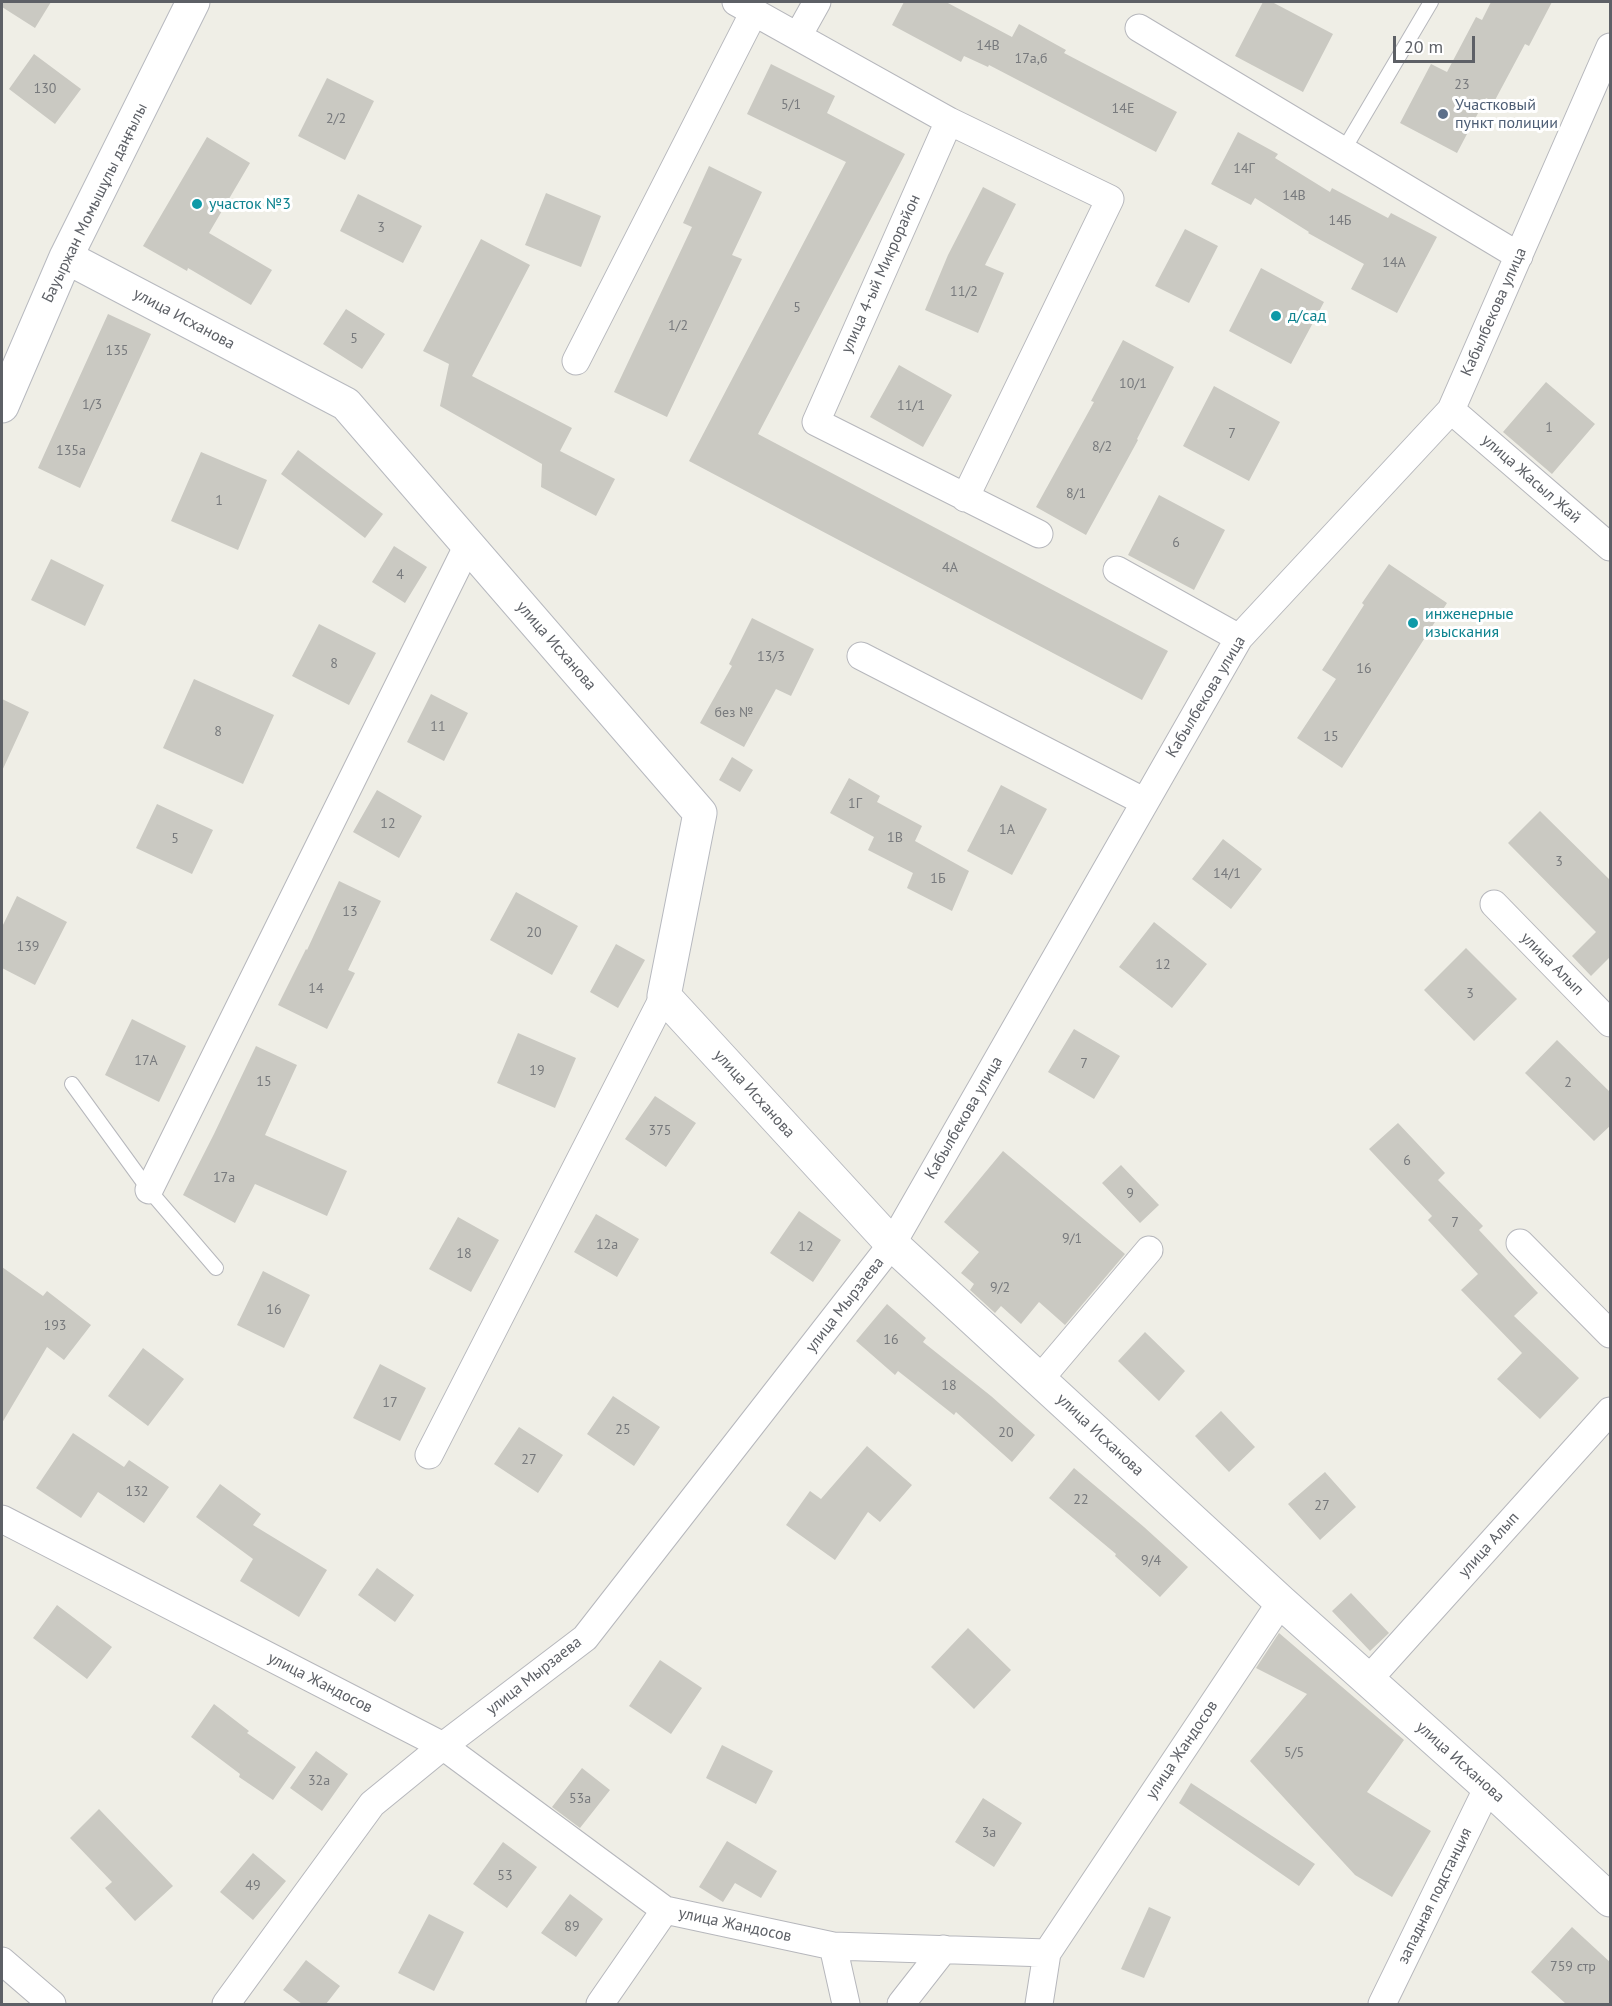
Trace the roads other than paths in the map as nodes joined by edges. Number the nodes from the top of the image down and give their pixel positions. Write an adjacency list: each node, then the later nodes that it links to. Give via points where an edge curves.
1 (193, 2): 11 (main road, Бауыржан Момышұлы даңғылы)
2 (816, 2): 6 (street)
3 (1431, 2): 9 (lane)
4 (745, 7): 6 (street); 12 (street)
5 (1139, 28): 9 (street)
6 (798, 36): 8 (street)
7 (1611, 47): 10 (street, Кабылбекова улица)
8 (949, 121): 15 (street, улица 4-ый Микрорайон, via 816,422); 15 (street, via 1110,199)
9 (1343, 151): 10 (street)
10 (1519, 256): 14 (street, Кабылбекова улица)
11 (66, 257): 13 (main road, Бауыржан Момышұлы даңғылы); 17 (main road, улица Исханова, via 346,404)
12 (576, 361)
13 (2, 406)
14 (1451, 410): 18 (street, улица Жасыл Жай); 20 (street, Кабылбекова улица)
15 (965, 498): 16 (street, улица 4-ый Микрорайон)
16 (1039, 534)
17 (468, 545): 24 (main road, улица Исханова, via 700,813); 27 (street)
18 (1611, 547)
19 (1117, 570): 20 (street)
20 (1239, 638): 22 (street, Кабылбекова улица)
21 (861, 656): 22 (street)
22 (1145, 802): 29 (street, Кабылбекова улица)
23 (1494, 904): 25 (street, улица Алып)
24 (664, 996): 29 (main road, улица Исханова); 35 (street)
25 (1611, 1023)
26 (72, 1084): 27 (lane)
27 (149, 1190): 31 (lane)
28 (1520, 1243): 32 (street)
29 (892, 1244): 33 (main road, улица Исханова); 39 (street, улица Мырзаева, via 585,1638)
30 (1149, 1250): 33 (street)
31 (216, 1268)
32 (1611, 1334)
33 (1039, 1380): 37 (main road, улица Исханова)
34 (1611, 1411): 38 (street, улица Алып)
35 (429, 1455)
36 (2, 1519): 39 (street, улица Жандосов)
37 (1281, 1602): 38 (main road, улица Исханова); 45 (street, улица Жандосов)
38 (1368, 1680): 40 (main road, улица Исханова)
39 (443, 1746): 42 (street, улица Жандосов); 48 (street, улица Мырзаева, via 372,1804)
40 (1488, 1787): 41 (main road, улица Исханова); 53 (street, западная подстанция)
41 (1611, 1900)
42 (665, 1910): 43 (street, улица Жандосов); 49 (street)
43 (833, 1946): 44 (street, улица Жандосов); 50 (street)
44 (944, 1949): 45 (street, улица Жандосов); 51 (street)
45 (1047, 1953): 52 (street)
46 (2, 1961): 47 (street)
47 (51, 2004)
48 (226, 2004)
49 (600, 2004)
50 (846, 2004)
51 (901, 2004)
52 (1039, 2004)
53 (1382, 2004)

